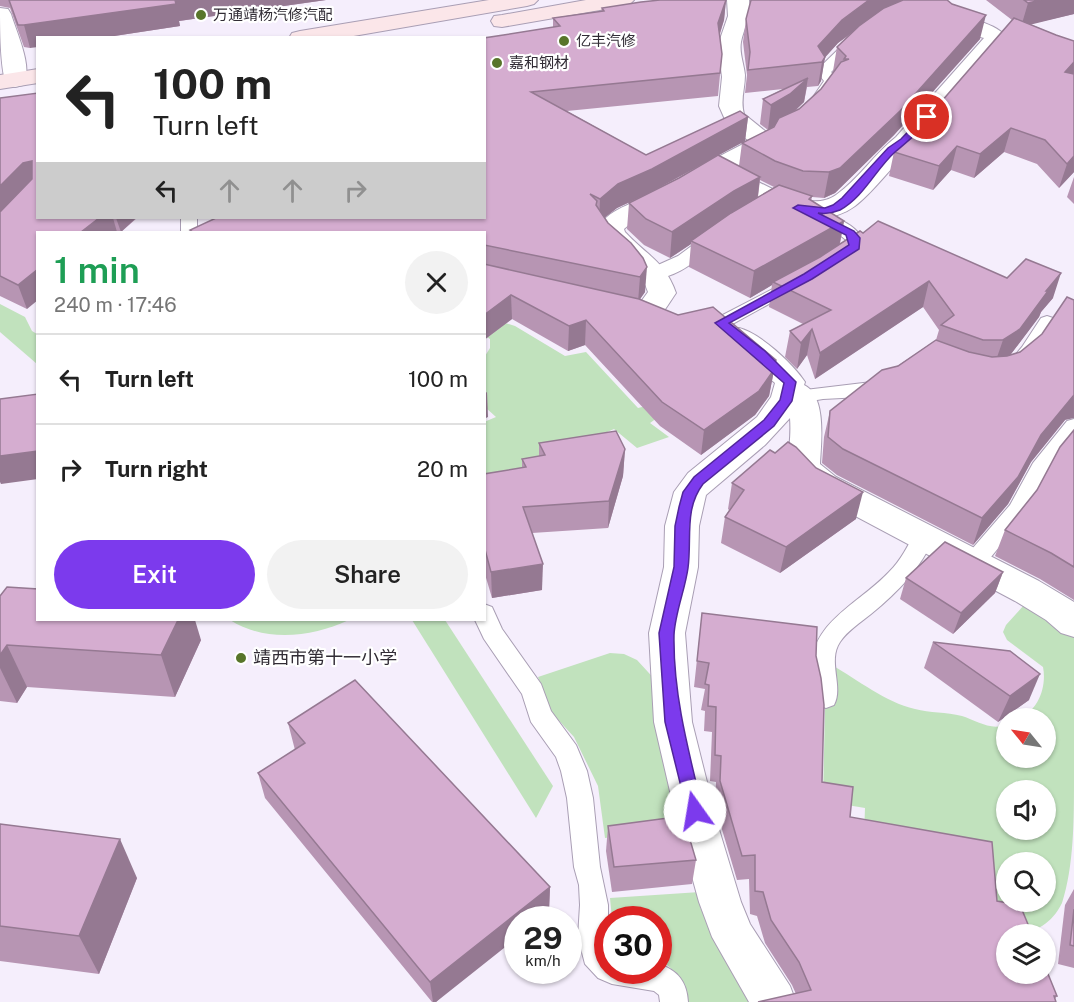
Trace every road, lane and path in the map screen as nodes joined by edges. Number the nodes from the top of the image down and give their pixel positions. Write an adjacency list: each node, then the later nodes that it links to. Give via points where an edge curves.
1 (527, 0): 7 (main road)
2 (623, 0): 8 (main road)
3 (738, 0): 13 (street, via 740,9 729,46 734,80 732,110 744,129 769,138)
4 (927, 3): 14 (street, via 996,38 905,141 837,207 825,211)
5 (0, 14): 9 (street)
6 (869, 31): 12 (lane, via 826,67 824,74 832,80)
7 (312, 36)
8 (415, 36)
9 (18, 79)
10 (36, 96): 11 (main road)
11 (0, 101)
12 (807, 112)
13 (715, 168): 14 (street); 17 (street, via 667,197 621,217 610,228)
14 (778, 206): 16 (lane, via 841,227 855,238 855,247)
15 (729, 228): 17 (lane, via 681,263)
16 (825, 266)
17 (655, 273): 20 (street, via 662,293 633,311)
18 (808, 276): 20 (lane)
19 (1047, 322): 21 (lane, via 1029,351)
20 (696, 326): 23 (street, via 785,375)
21 (1007, 370)
22 (894, 380): 23 (lane, via 864,392 815,391 805,396)
23 (794, 392): 25 (street, via 805,410 804,466 812,476); 33 (street, via 769,423 690,492 682,526 681,567 667,633 673,722 710,870 734,937)
24 (1074, 426): 26 (lane, via 1040,468 1018,510)
25 (924, 536): 26 (street); 29 (lane, via 919,550 894,580 831,636 823,659)
26 (974, 562): 28 (street, via 1046,601)
27 (486, 618): 30 (lane, via 492,633 533,691 540,715 567,752 574,771 592,885)
28 (1074, 623)
29 (826, 698)
30 (594, 949)
31 (668, 984): 32 (lane, via 673,989)
32 (674, 1002)
33 (774, 1002)

